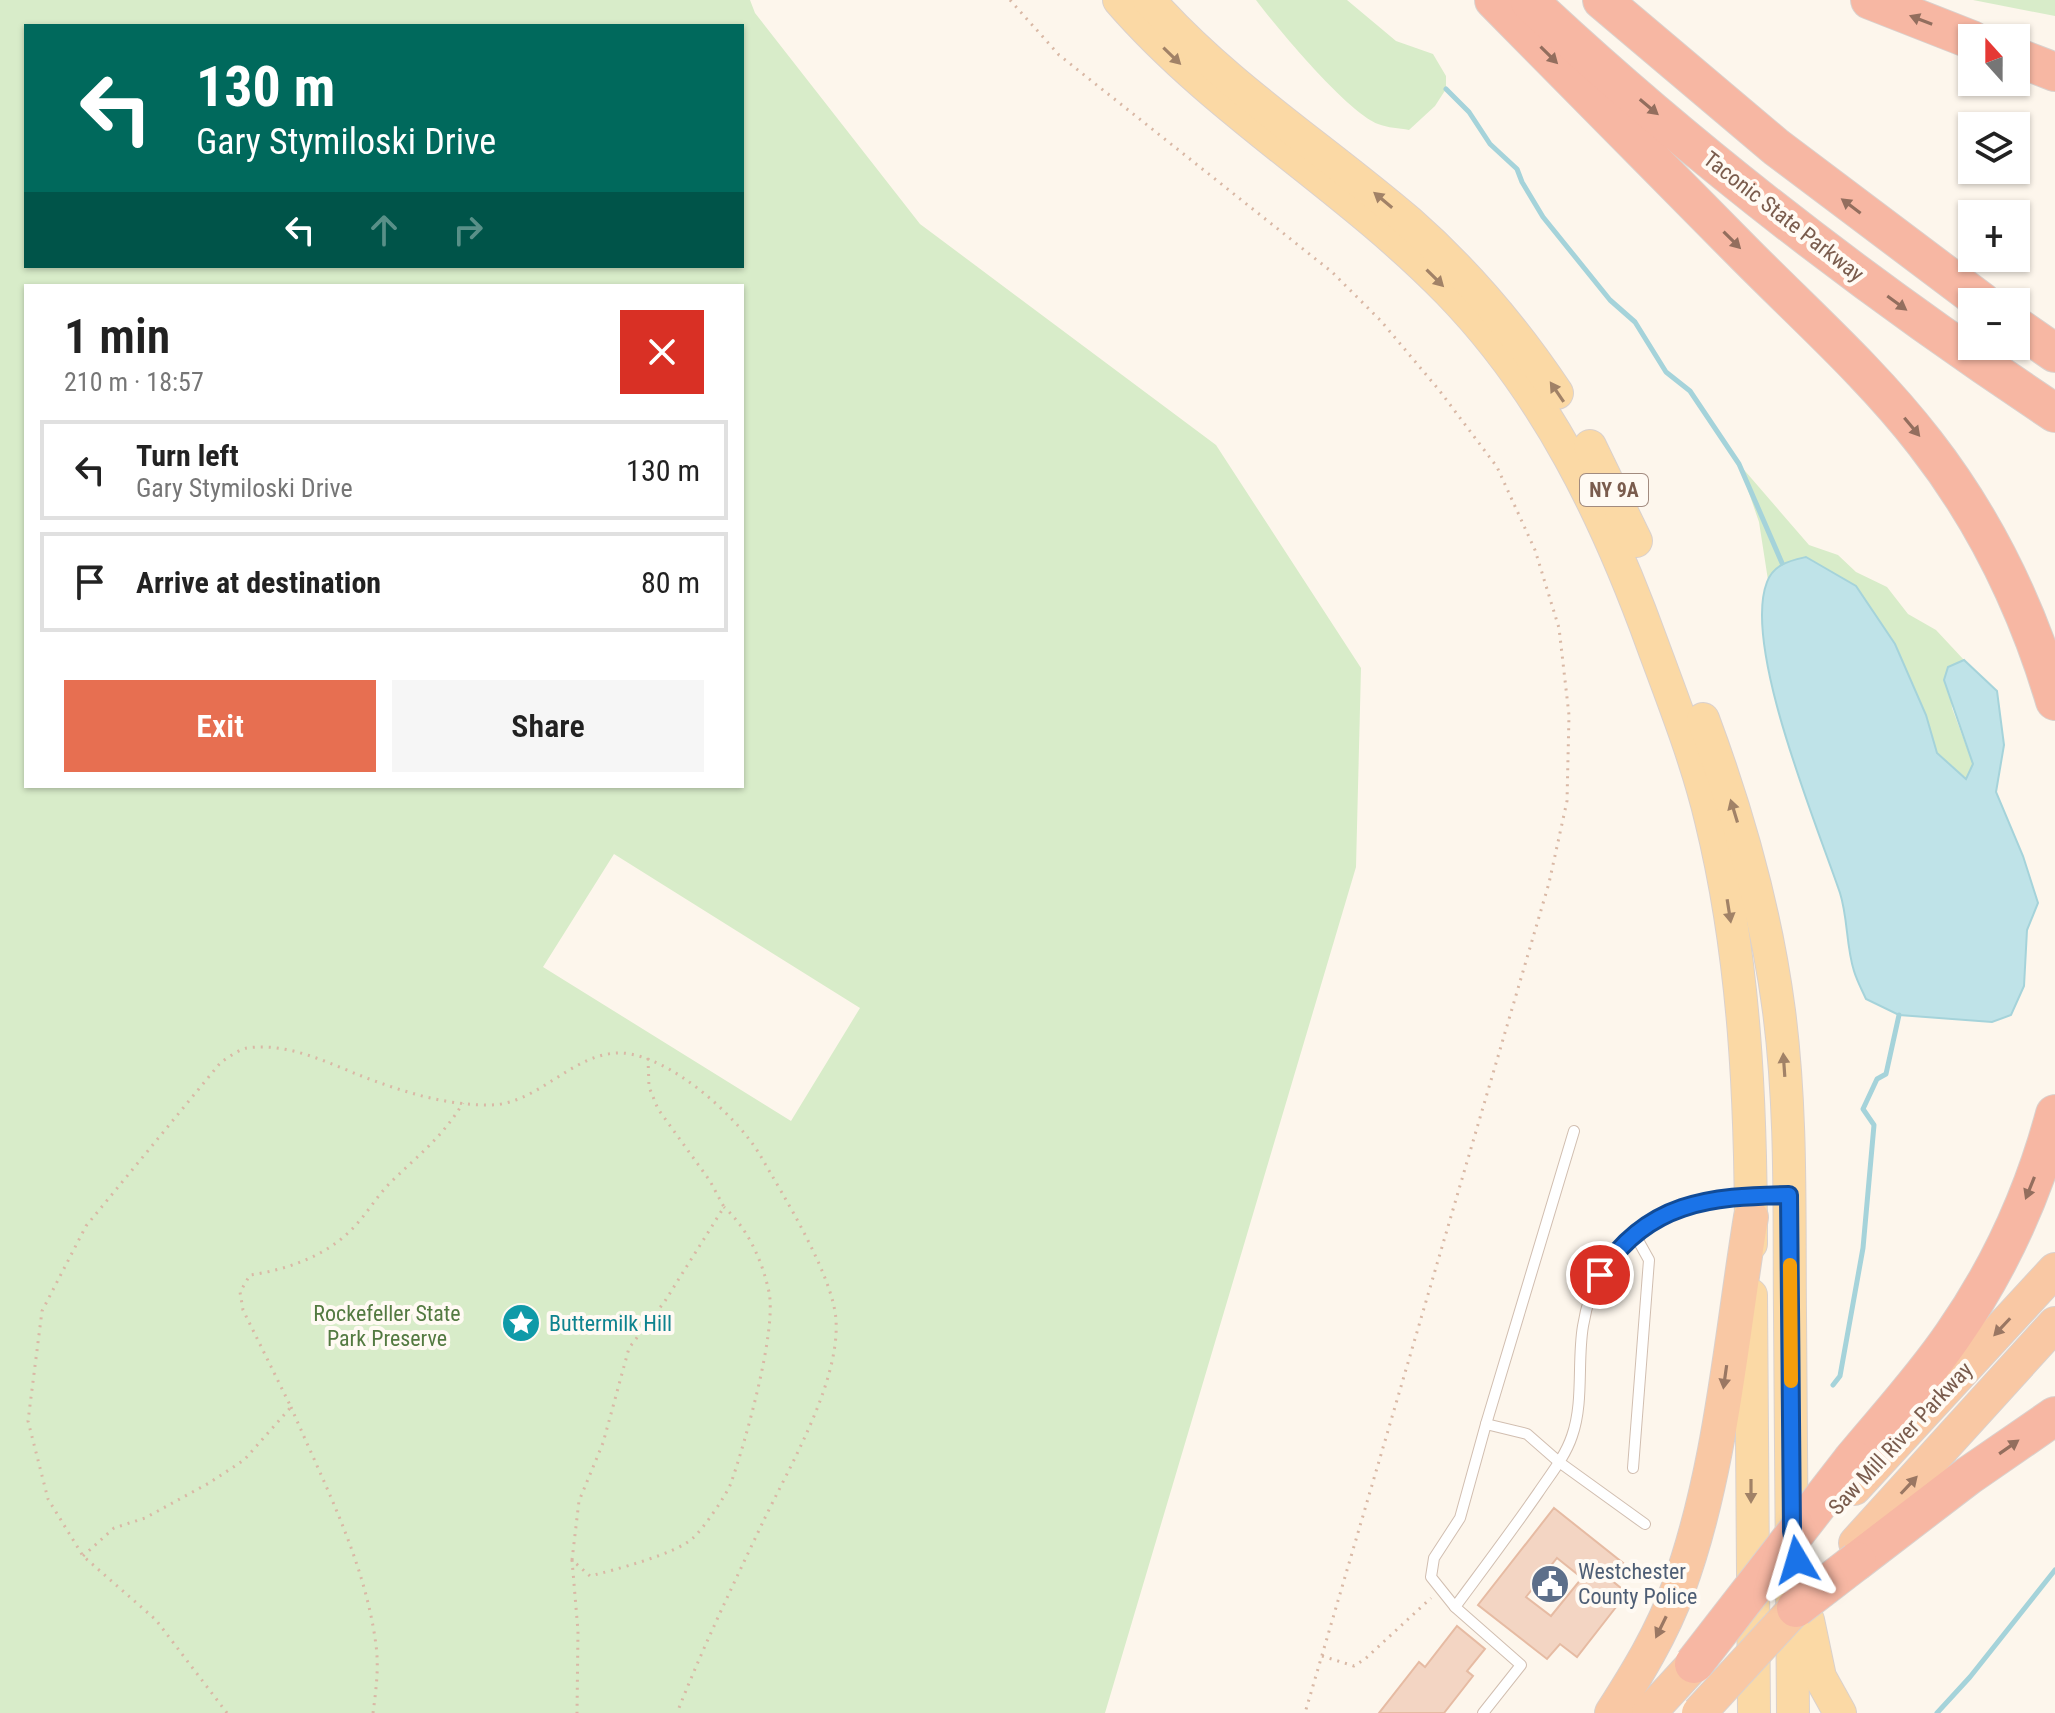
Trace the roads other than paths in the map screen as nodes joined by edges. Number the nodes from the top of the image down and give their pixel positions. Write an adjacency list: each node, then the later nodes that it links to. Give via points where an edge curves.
1 (1119, 0): 18 (main road, NY 9A, one-way to 18, via 1217,98 1397,241 1443,285 1519,376 1577,466 1633,587 1715,836 1745,1033)
2 (1149, 0): 17 (main road, NY 9A, one-way to 2, via 1779,1008 1753,878 1717,758 1655,587 1598,459 1528,350 1454,265 1374,193 1226,75)
3 (1494, 0): 14 (highway, one-way to 14, via 1867,377 1925,444 2003,567 2033,633)
4 (1528, 0): 13 (highway, Taconic State Parkway, one-way to 13, via 1797,228)
5 (1602, 0): 10 (highway, one-way to 5, via 1786,155)
6 (1870, 0): 7 (highway, one-way to 6)
7 (1958, 35)
8 (2030, 62): 9 (highway)
9 (2055, 72)
10 (1963, 288)
11 (2030, 336): 12 (highway)
12 (2055, 353)
13 (2055, 413)
14 (2055, 701)
15 (2055, 1114): 26 (highway, one-way to 26, via 2015,1224 1977,1296)
16 (1574, 1131): 23 (lane)
17 (1789, 1195): 18 (lane); 28 (main road, NY 9A)
18 (1751, 1206): 19 (lane, via 1683,1207); 34 (highway, one-way to 34, via 1719,1422 1695,1537 1662,1626); 37 (main road, NY 9A, one-way to 37)
19 (1634, 1233): 24 (lane, via 1610,1260 1589,1302 1573,1435); 25 (lane, via 1649,1260)
20 (2055, 1270): 26 (highway, Saw Mill River Parkway, one-way to 26)
21 (2055, 1324): 29 (highway, Saw Mill River Parkway, one-way to 21)
22 (2055, 1416): 29 (highway, one-way to 22)
23 (1486, 1424): 24 (lane, via 1527,1434); 30 (lane, via 1460,1518 1431,1567 1431,1577)
24 (1559, 1462): 27 (lane); 30 (lane)
25 (1633, 1468)
26 (1854, 1474): 32 (highway, bridge)
27 (1645, 1524)
28 (1792, 1531): 38 (main road, NY 9A); 39 (main road, via 1815,1662)
29 (1856, 1552): 31 (highway, bridge)
30 (1455, 1607): 33 (lane, via 1521,1665)
31 (1796, 1608): 36 (highway, bridge)
32 (1694, 1664): 35 (highway)
33 (1483, 1713)
34 (1612, 1713)
35 (1649, 1713)
36 (1699, 1713)
37 (1754, 1713)
38 (1793, 1713)
39 (1840, 1713)

